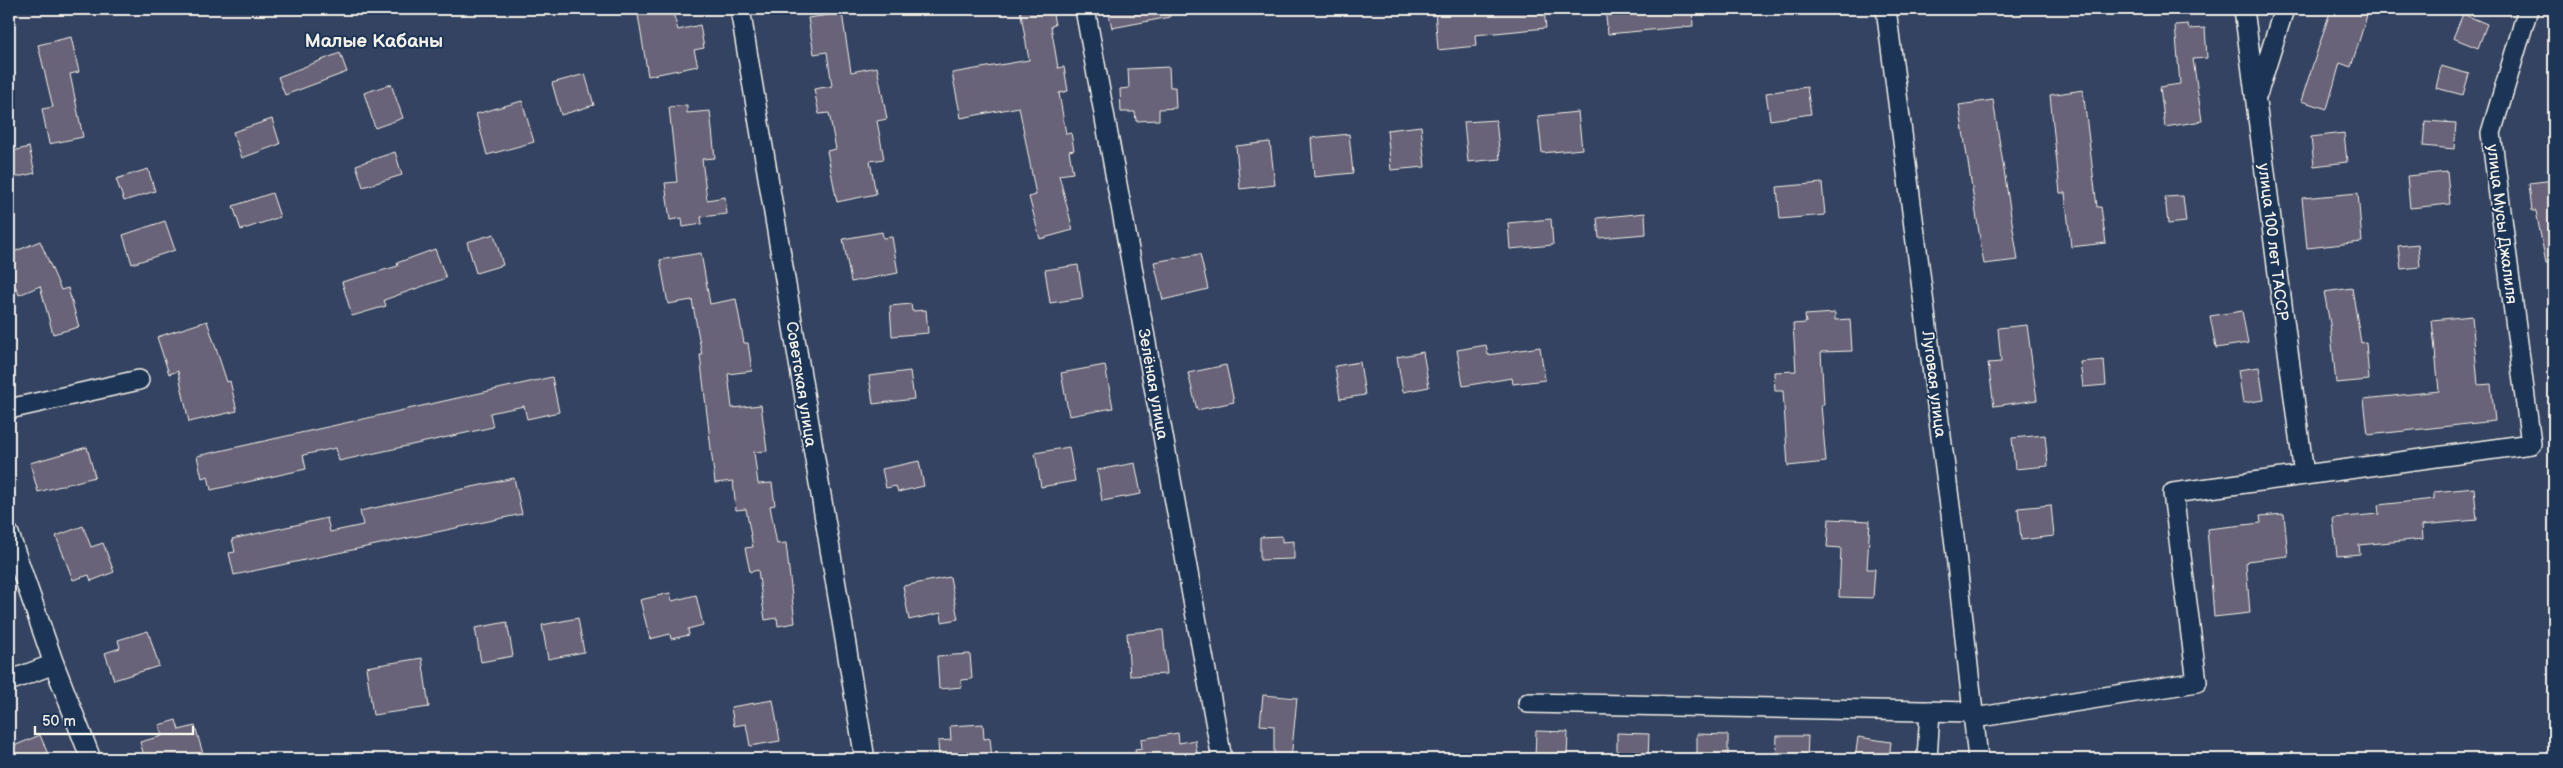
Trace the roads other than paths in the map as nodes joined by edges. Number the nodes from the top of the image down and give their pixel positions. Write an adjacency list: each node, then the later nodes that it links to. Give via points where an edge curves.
1 (740, 9): 18 (street, Советская улица)
2 (1085, 9): 19 (street, Зелёная улица)
3 (1886, 9): 16 (street, Луговая улица)
4 (2244, 9): 7 (street, улица 100 лет ТАССР)
5 (2284, 9): 7 (street)
6 (2528, 9): 10 (street, улица Мусы Джалиля, via 2491,133 2531,444)
7 (2256, 98): 10 (street, улица 100 лет ТАССР)
8 (139, 380): 9 (street)
9 (9, 409)
10 (2304, 475): 16 (street, via 2173,493 2197,682)
11 (9, 534): 12 (street)
12 (54, 664): 13 (street); 17 (street)
13 (9, 682)
14 (1528, 703): 15 (street)
15 (1930, 711): 16 (street); 20 (street)
16 (1974, 715): 21 (street, Луговая улица)
17 (91, 759)
18 (864, 759)
19 (1222, 759)
20 (1926, 759)
21 (1978, 759)

